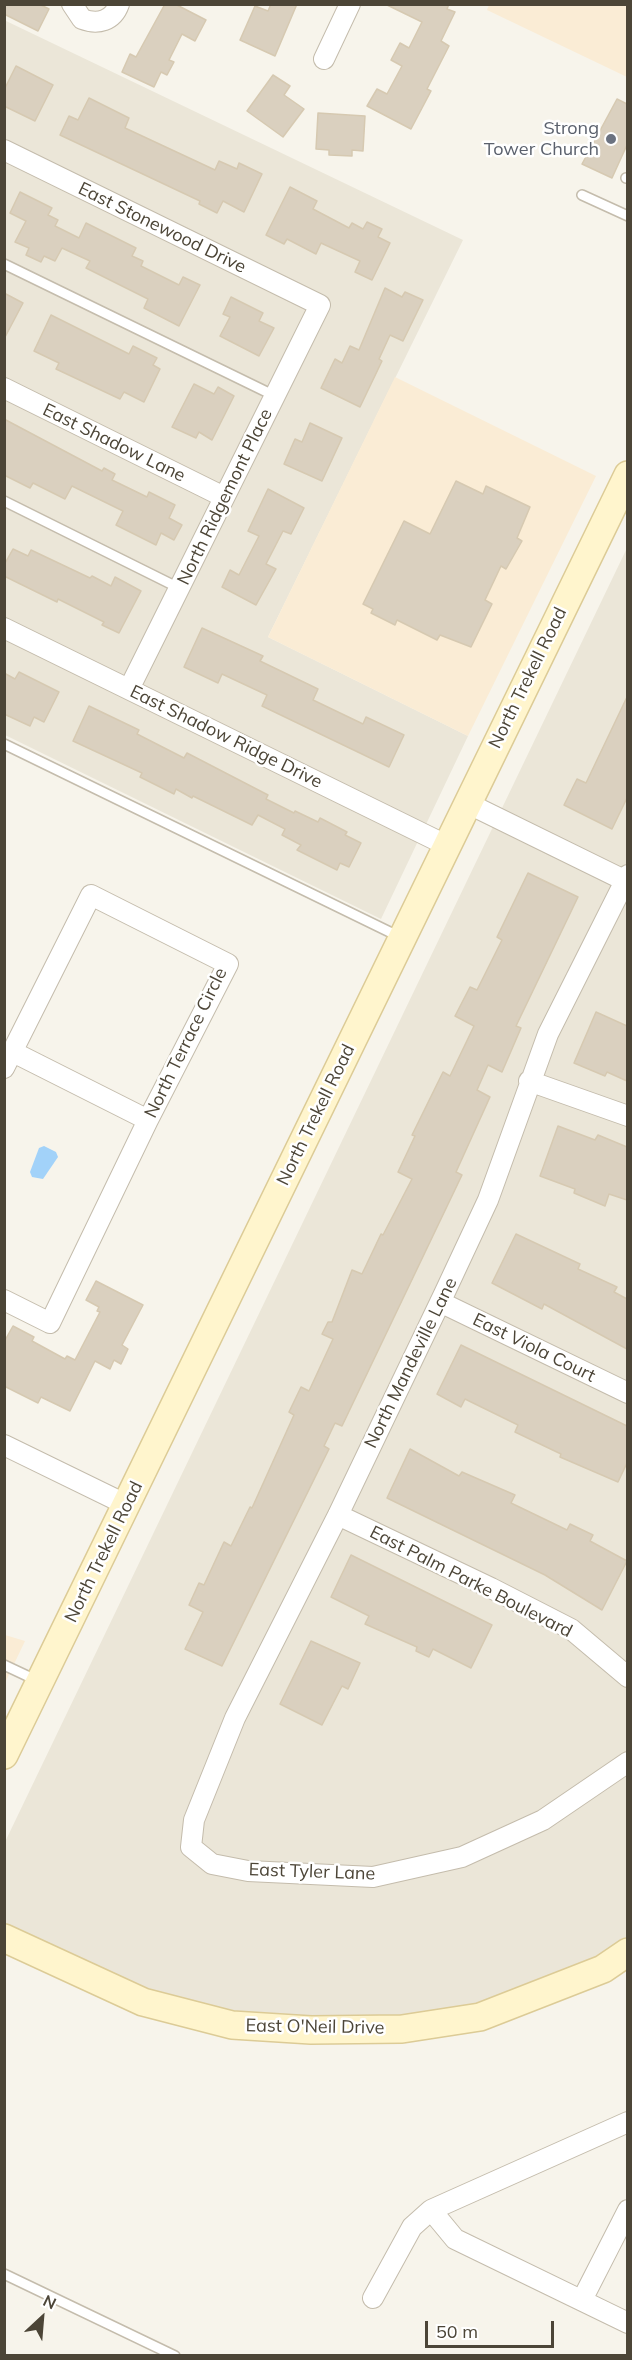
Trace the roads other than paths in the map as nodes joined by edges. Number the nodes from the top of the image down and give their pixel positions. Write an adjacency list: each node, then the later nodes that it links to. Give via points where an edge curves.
1 (72, 4): 2 (street, via 82,18 97,22 111,17)
2 (118, 4)
3 (350, 4): 4 (street)
4 (324, 59)
5 (4, 150): 9 (street, East Stonewood Drive)
6 (582, 195): 7 (lane)
7 (627, 216)
8 (4, 264): 11 (lane)
9 (320, 305): 11 (street, North Ridgemont Place)
10 (4, 388): 13 (street, East Shadow Lane)
11 (275, 396): 13 (street, North Ridgemont Place)
12 (627, 475): 19 (main road, North Trekell Road)
13 (224, 497): 15 (street, North Ridgemont Place)
14 (4, 501): 15 (lane)
15 (179, 588): 17 (street, North Ridgemont Place)
16 (4, 628): 17 (street, East Shadow Ridge Drive)
17 (129, 689): 20 (street, East Shadow Ridge Drive)
18 (4, 744): 22 (lane)
19 (467, 803): 20 (main road, North Trekell Road); 21 (street)
20 (448, 846): 22 (main road, North Trekell Road)
21 (627, 879): 24 (street, North Mandeville Lane, via 548,1034)
22 (402, 938): 31 (main road, North Trekell Road)
23 (9, 1060): 26 (street); 26 (street, North Terrace Circle, via 91,895 228,964)
24 (529, 1081): 25 (street); 28 (street, North Mandeville Lane, via 488,1200)
25 (627, 1116)
26 (148, 1120): 27 (street, North Terrace Circle, via 50,1323)
27 (4, 1300)
28 (440, 1302): 29 (street, East Viola Court); 32 (street, North Mandeville Lane)
29 (627, 1393)
30 (4, 1445): 31 (street)
31 (128, 1505): 35 (main road, North Trekell Road)
32 (338, 1515): 34 (street, East Palm Parke Boulevard, via 571,1629); 38 (street, North Mandeville Lane, via 235,1718 194,1820)
33 (4, 1665): 35 (lane)
34 (627, 1677)
35 (41, 1682): 36 (main road, North Trekell Road)
36 (4, 1755)
37 (627, 1762): 38 (street, East Tyler Lane, via 543,1820 462,1857 373,1877 248,1871 212,1864)
38 (191, 1847)
39 (4, 1938): 40 (main road, East O'Neil Drive, via 143,2002 232,2025 311,2030 402,2029 480,2017 603,1969)
40 (627, 1952)
41 (627, 2121): 42 (street)
42 (431, 2210): 45 (street, via 412,2228); 46 (street, via 455,2239)
43 (627, 2210): 46 (street)
44 (4, 2274): 48 (lane)
45 (374, 2298)
46 (582, 2300): 47 (street)
47 (627, 2323)
48 (174, 2355)

